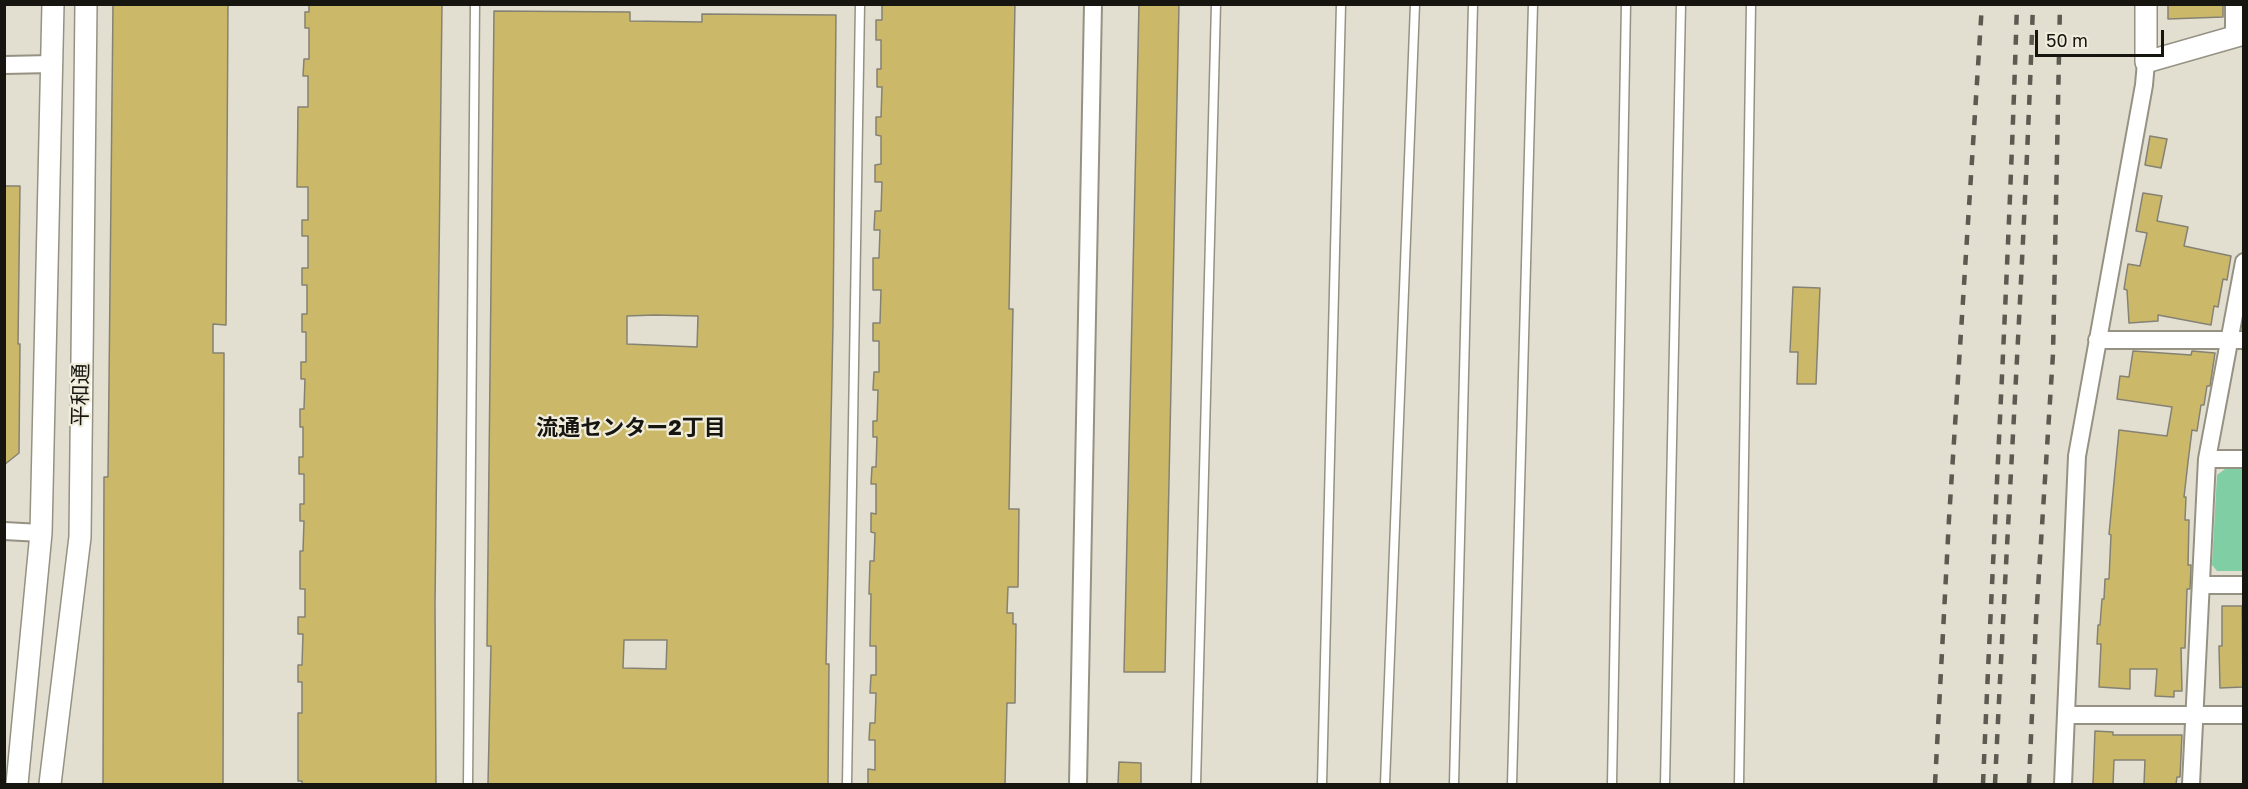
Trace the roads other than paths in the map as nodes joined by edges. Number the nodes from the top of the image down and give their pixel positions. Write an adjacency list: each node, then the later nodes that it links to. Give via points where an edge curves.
1 (54, 4): 18 (street, 平和通)
2 (86, 4): 34 (street, 平和通, via 80,537)
3 (475, 4): 35 (lane)
4 (860, 4): 36 (lane)
5 (1093, 4): 37 (street)
6 (1216, 4): 38 (lane)
7 (1341, 4): 39 (lane)
8 (1415, 4): 40 (lane)
9 (1473, 4): 41 (lane)
10 (1533, 4): 42 (lane)
11 (1626, 4): 43 (lane)
12 (1681, 4): 44 (lane)
13 (1751, 4): 45 (lane)
14 (2146, 4): 17 (street)
15 (2234, 4): 16 (street)
16 (2239, 35): 17 (street)
17 (2146, 62): 21 (street)
18 (52, 64): 19 (street); 26 (street, 平和通)
19 (4, 65)
20 (2244, 262): 22 (street)
21 (2097, 340): 22 (street); 31 (street, via 2078,456)
22 (2236, 340): 23 (street)
23 (2207, 459): 24 (street); 27 (street)
24 (2244, 459)
25 (4, 531): 26 (street)
26 (41, 533): 32 (street, 平和通)
27 (2202, 585): 28 (street); 29 (street)
28 (2244, 585)
29 (2194, 715): 30 (street); 31 (street); 47 (street)
30 (2244, 715)
31 (2066, 716): 46 (street)
32 (13, 774): 33 (street)
33 (37, 784)
34 (50, 784)
35 (468, 784)
36 (847, 784)
37 (1078, 784)
38 (1196, 784)
39 (1322, 784)
40 (1385, 784)
41 (1454, 784)
42 (1512, 784)
43 (1612, 784)
44 (1665, 784)
45 (1739, 784)
46 (2063, 784)
47 (2191, 784)

